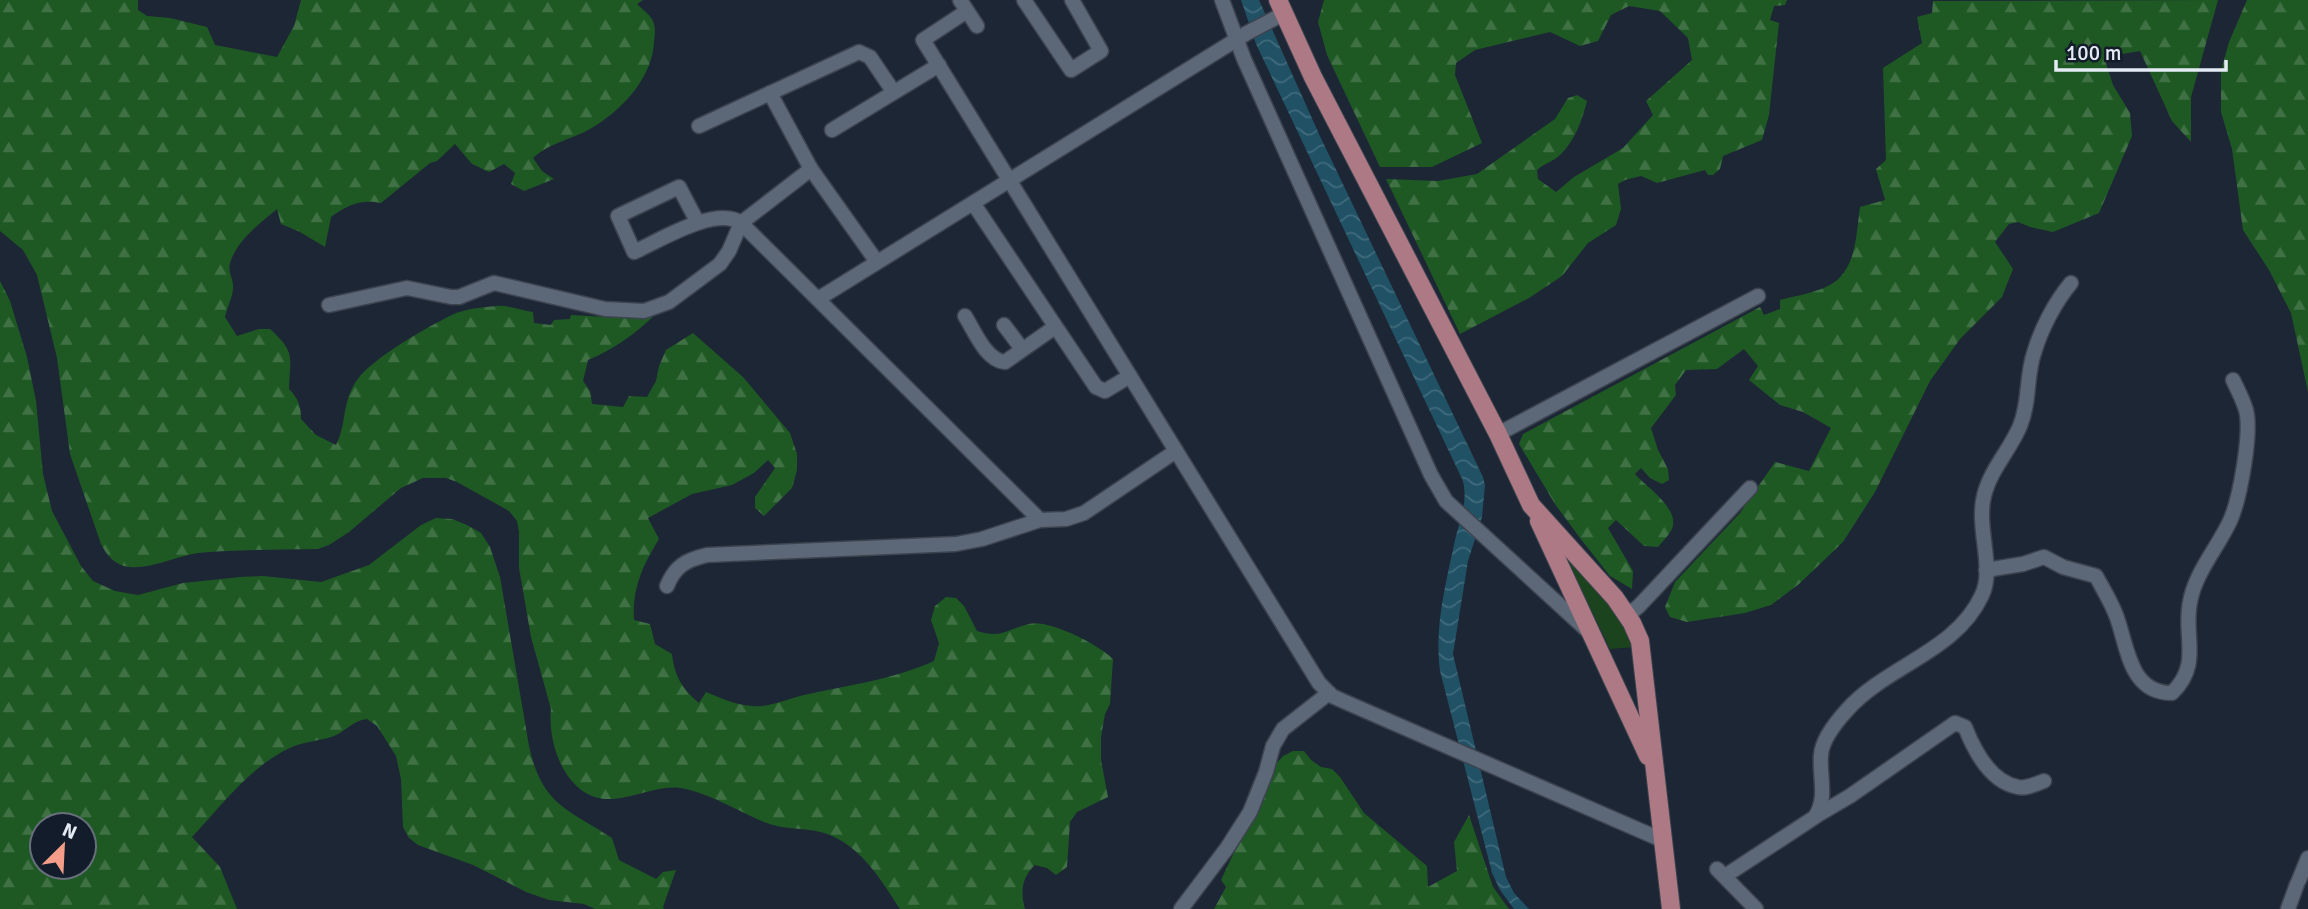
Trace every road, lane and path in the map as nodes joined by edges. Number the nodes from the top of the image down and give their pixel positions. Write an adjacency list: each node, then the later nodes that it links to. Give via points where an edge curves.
1 (1024, 0): 2 (street, via 1071,70 1101,51)
2 (1072, 0)
3 (1222, 0): 7 (street)
4 (963, 3): 6 (street); 8 (street, via 923,40)
5 (1277, 11): 7 (street); 29 (main road)
6 (977, 26)
7 (1241, 36): 14 (street); 37 (street, via 1446,501)
8 (939, 65): 9 (street); 14 (street)
9 (893, 91): 10 (street, via 870,57 859,52); 12 (street)
10 (770, 93): 11 (street); 13 (street)
11 (699, 126)
12 (832, 130)
13 (811, 169): 17 (street); 18 (street)
14 (1010, 180): 15 (street); 27 (street)
15 (973, 203): 18 (street); 25 (street)
16 (698, 223): 16 (street, via 679,187 618,216 634,252); 17 (street, via 709,218 734,218)
17 (741, 223): 21 (street); 22 (street, via 720,264 669,302 644,311 606,309 494,282 452,298 407,288)
18 (877, 262): 21 (street)
19 (2071, 283): 34 (street, via 2033,354 2020,426 1984,495 1980,524)
20 (1758, 296): 29 (street)
21 (818, 299): 33 (street)
22 (329, 305)
23 (965, 316): 26 (street, via 995,359 1005,362)
24 (1004, 325): 26 (street)
25 (1055, 327): 26 (street); 27 (street, via 1096,387 1105,391)
26 (1022, 349)
27 (1130, 376): 30 (street)
28 (2234, 380): 34 (street, via 2247,412 2237,502 2190,601 2189,667 2172,693 2159,693 2137,676 2096,576 2044,557)
29 (1498, 434): 32 (main road)
30 (1177, 451): 33 (street, via 1084,513); 38 (street)
31 (1750, 488): 36 (street)
32 (1531, 505): 36 (main road); 37 (main road)
33 (1040, 520): 35 (street, via 956,544 707,555 678,566)
34 (1986, 570): 41 (street, via 1983,594 1965,624 1869,690 1837,723 1821,752 1822,806)
35 (667, 586)
36 (1627, 616): 39 (main road, via 1640,641)
37 (1591, 634): 39 (main road)
38 (1329, 693): 42 (street); 44 (street, via 1283,729 1250,812)
39 (1654, 771): 42 (main road)
40 (2044, 781): 41 (street, via 2022,787 2007,783 1973,749 1965,727 1955,723)
41 (1815, 817): 46 (street, via 1721,872)
42 (1662, 840): 45 (main road)
43 (2308, 858): 47 (street)
44 (1181, 909)
45 (1671, 909)
46 (1756, 909)
47 (2288, 909)

